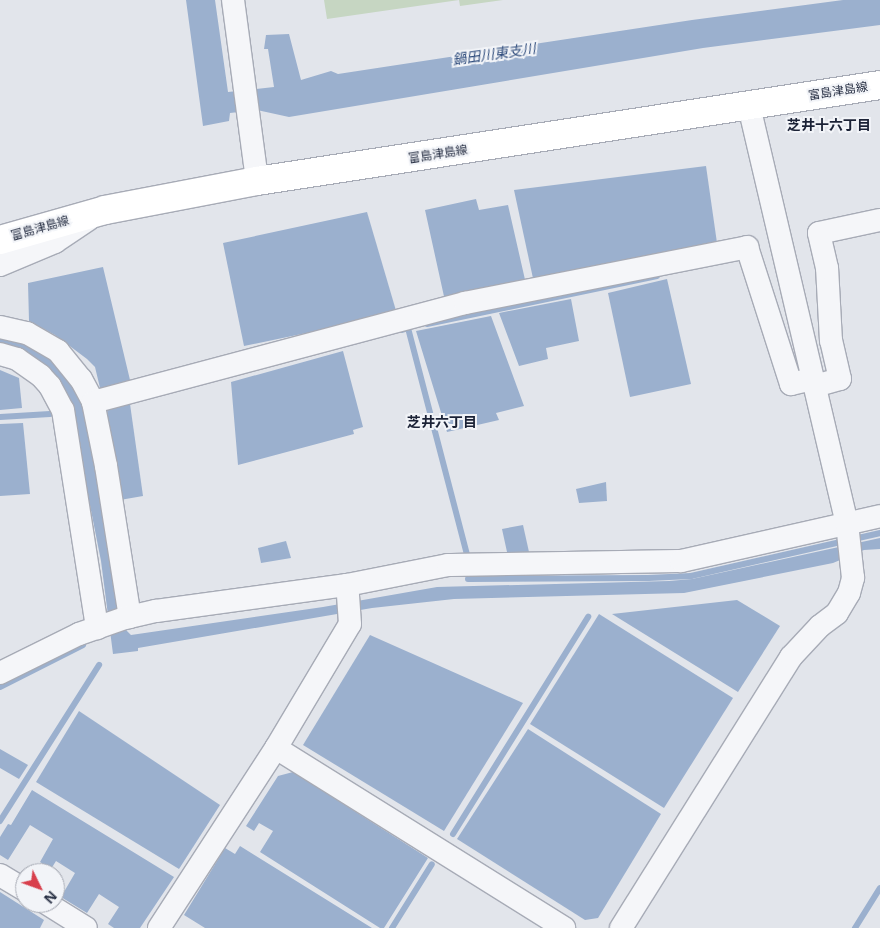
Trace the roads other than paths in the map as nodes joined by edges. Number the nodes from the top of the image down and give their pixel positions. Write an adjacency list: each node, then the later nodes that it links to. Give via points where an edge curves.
1 (233, 0): 4 (street)
2 (880, 85): 3 (main road, 富島津島線)
3 (749, 106): 4 (main road, 富島津島線); 11 (street)
4 (257, 181): 5 (main road, 富島津島線)
5 (105, 210): 7 (main road, 富島津島線); 8 (street, via 54,242)
6 (880, 220): 11 (street, via 819,232 827,268 831,341 840,379)
7 (0, 240)
8 (0, 265)
9 (0, 328): 12 (street, via 27,333 58,350 82,379)
10 (0, 354): 17 (street, via 17,359 41,376 63,410)
11 (814, 382): 12 (street, via 791,384 748,247 465,303); 14 (street)
12 (93, 402): 16 (street, via 106,466)
13 (880, 516): 14 (street)
14 (848, 528): 15 (street, via 681,560 448,565); 26 (street, via 853,578 849,592 837,613 791,657)
15 (347, 585): 16 (street, via 173,608); 19 (street, via 350,624)
16 (127, 618): 17 (street)
17 (97, 628): 18 (street)
18 (0, 674)
19 (276, 748): 24 (street); 25 (street)
20 (0, 875): 21 (street)
21 (15, 884)
22 (62, 913): 23 (street)
23 (86, 928)
24 (159, 928)
25 (564, 928)
26 (621, 928)

